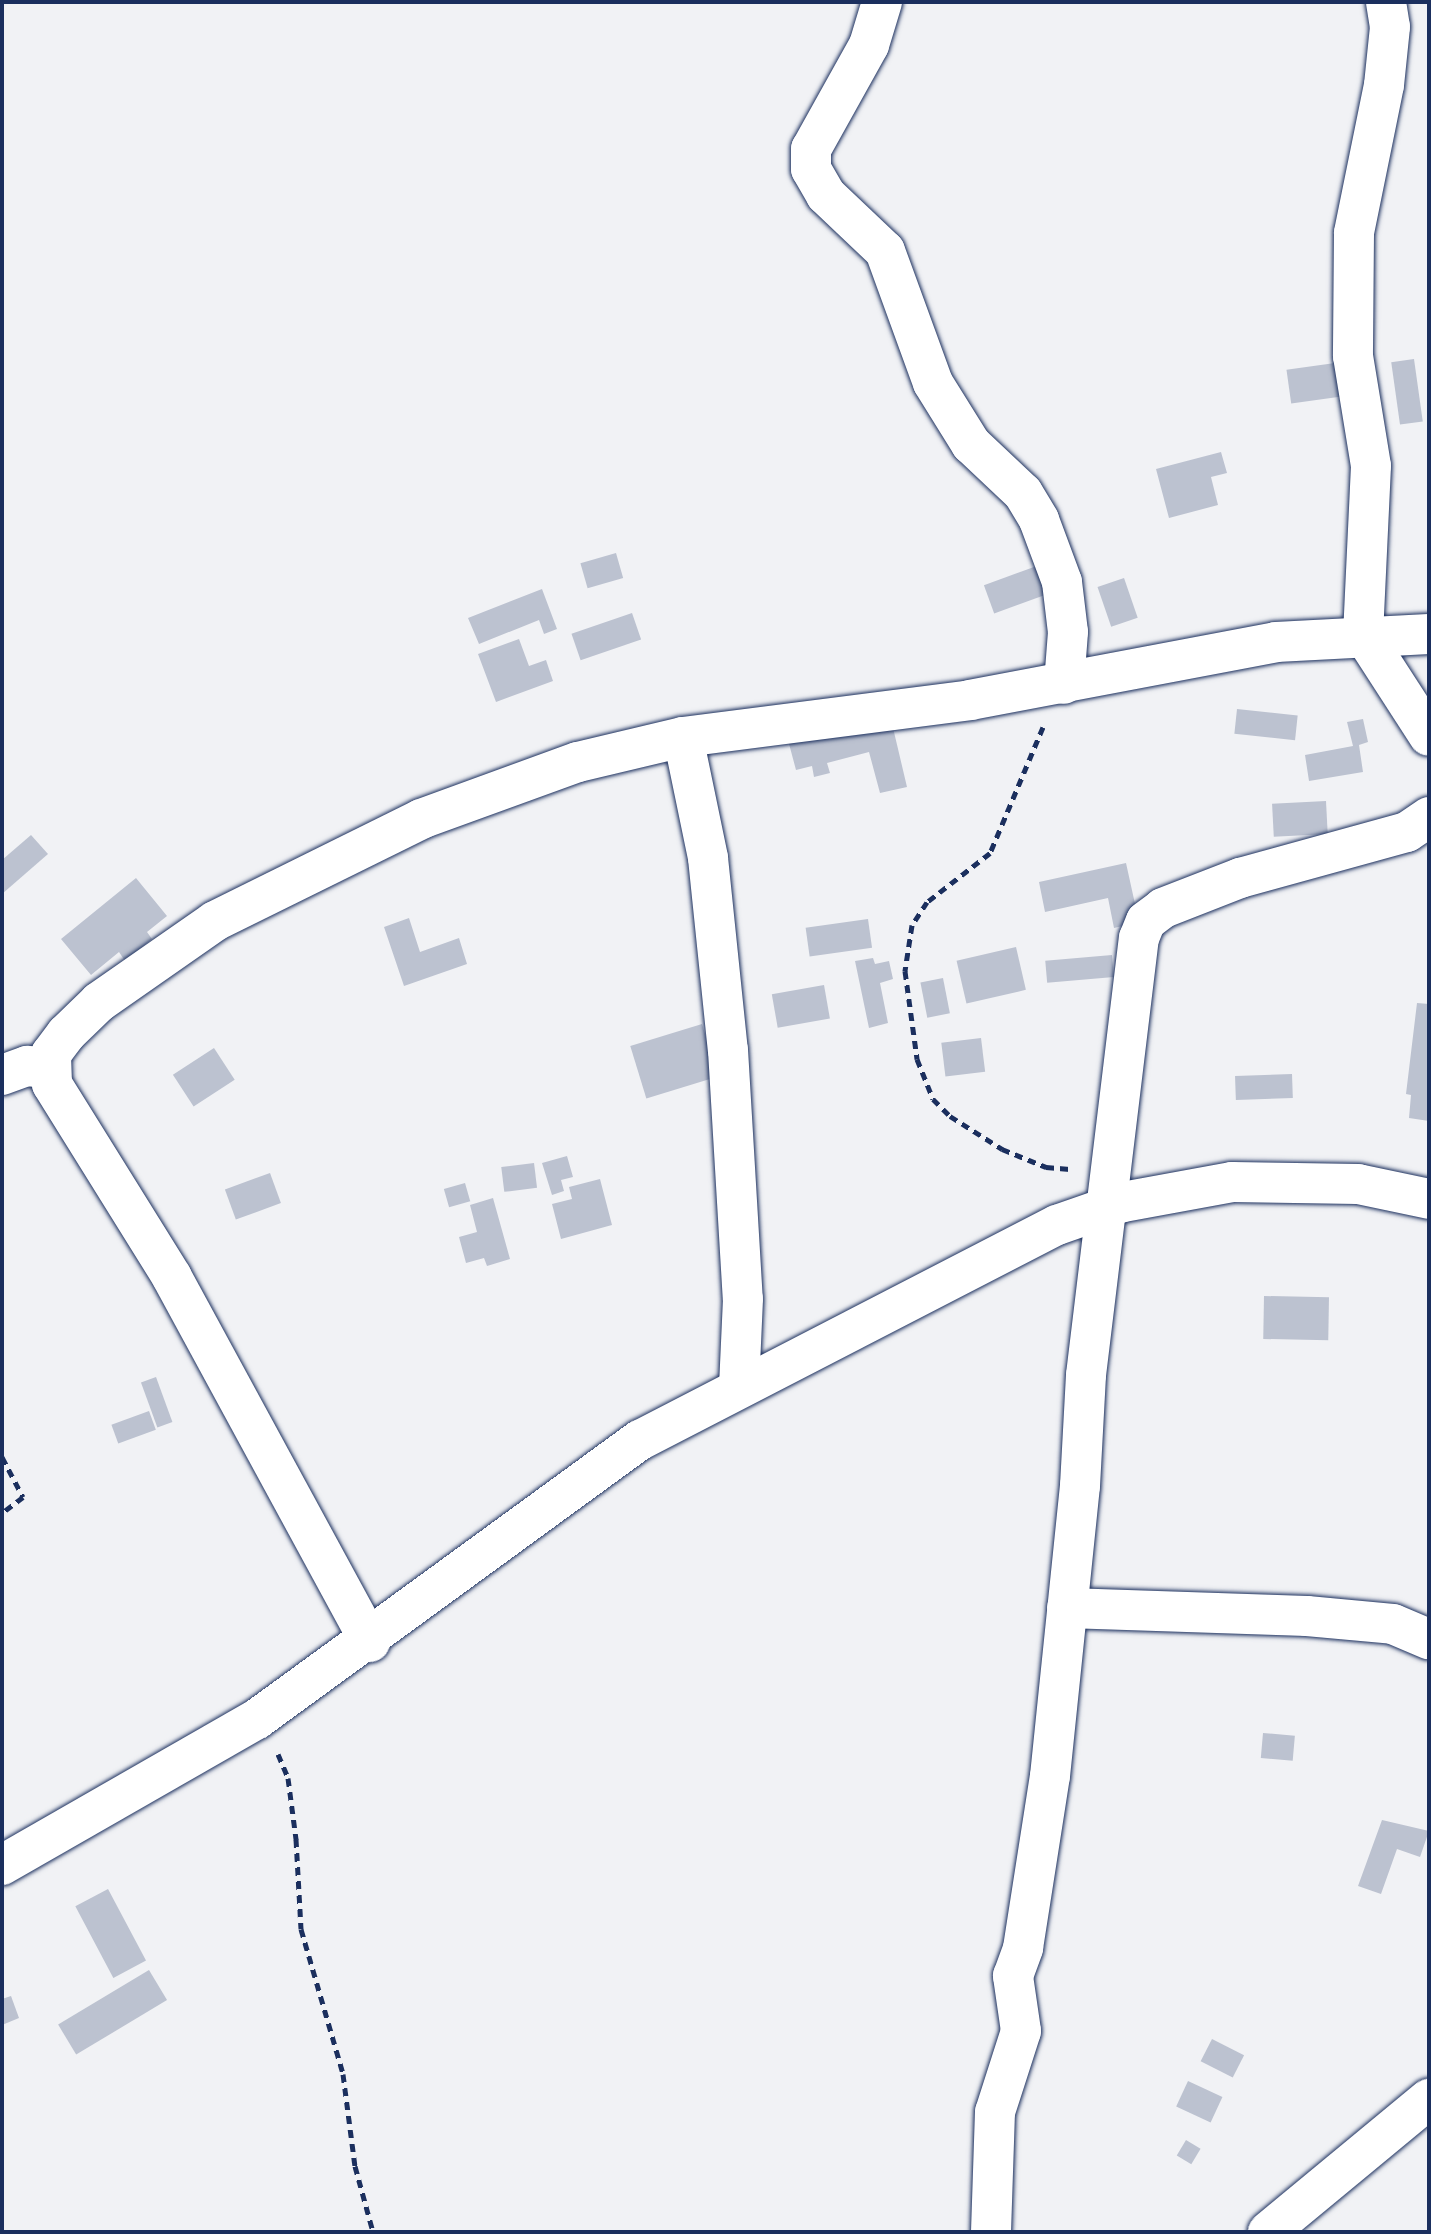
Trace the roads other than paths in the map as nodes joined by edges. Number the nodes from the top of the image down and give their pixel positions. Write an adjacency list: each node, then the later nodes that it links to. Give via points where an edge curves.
1 (882, 2): 5 (street, via 869,45 811,149 811,169 826,195 885,251 933,383 971,444 1035,511 1062,582 1068,632)
2 (1386, 2): 3 (street, via 1390,27 1384,85 1354,233 1353,356 1371,466)
3 (1363, 634): 4 (street); 5 (street, via 1276,642); 6 (street)
4 (1429, 634)
5 (1062, 685): 7 (street)
6 (1429, 736)
7 (683, 737): 9 (street, via 578,762 478,796 215,921 99,1002 56,1045); 13 (street, via 708,858 728,1050 743,1299)
8 (1429, 817): 12 (street, via 1407,832 1193,895 1146,921 1139,938)
9 (50, 1069): 10 (street, via 27,1066); 16 (street, via 66,1111 172,1277)
10 (2, 1075)
11 (1429, 1199): 12 (street, via 1358,1184 1285,1180 1174,1190)
12 (1104, 1207): 13 (street, via 962,1271); 14 (street)
13 (739, 1386): 16 (street, via 640,1440 569,1488)
14 (1067, 1608): 15 (street, via 1393,1624); 19 (street, via 1035,1878 1013,1976 1021,2031 995,2112)
15 (1429, 1639)
16 (370, 1642): 17 (street, via 257,1719)
17 (2, 1865)
18 (1429, 2099): 20 (street)
19 (991, 2232)
20 (1268, 2232)

